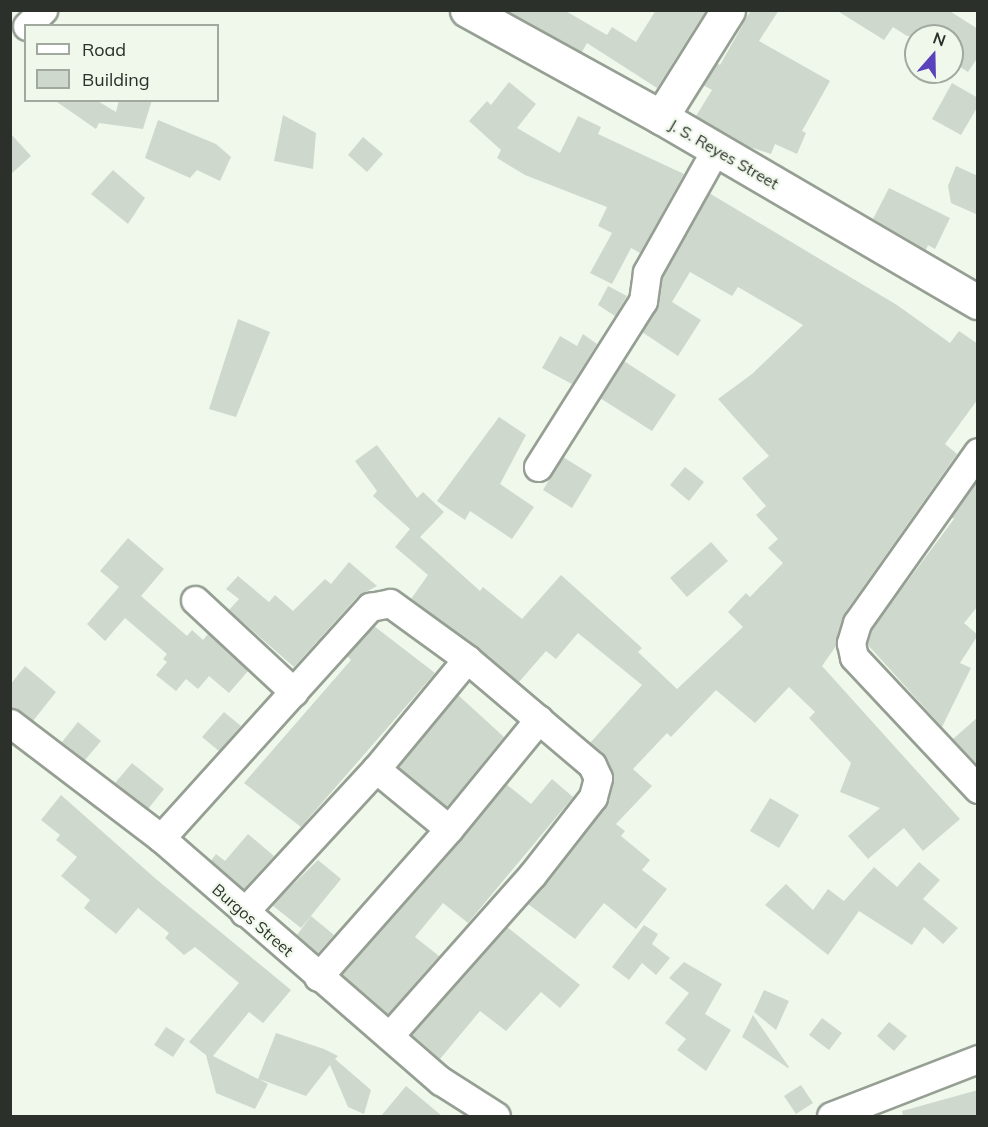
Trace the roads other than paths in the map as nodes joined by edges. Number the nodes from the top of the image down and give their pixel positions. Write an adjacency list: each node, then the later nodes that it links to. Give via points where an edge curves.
1 (43, 10): 4 (street)
2 (467, 10): 7 (street, J. S. Reyes Street)
3 (728, 10): 7 (street)
4 (28, 24)
5 (24, 28): 6 (street)
6 (10, 40)
7 (661, 117): 8 (street, J. S. Reyes Street)
8 (716, 149): 9 (street, J. S. Reyes Street); 11 (street, via 648,272 644,301)
9 (978, 302)
10 (978, 452): 18 (street, via 857,624 851,643 854,657)
11 (538, 467)
12 (195, 600): 14 (street)
13 (467, 659): 14 (street, via 390,603 370,607); 15 (street); 17 (street)
14 (294, 692): 20 (street)
15 (539, 719): 19 (street); 23 (street, via 592,765 598,778 593,797 532,875)
16 (10, 723): 20 (street, Burgos Street)
17 (376, 769): 19 (street); 21 (street)
18 (978, 789)
19 (449, 830): 22 (street)
20 (161, 838): 21 (street, Burgos Street)
21 (244, 912): 22 (street, Burgos Street)
22 (318, 977): 23 (street, Burgos Street)
23 (389, 1036): 25 (street, Burgos Street, via 441,1080)
24 (978, 1059): 26 (street)
25 (495, 1116)
26 (831, 1116)

